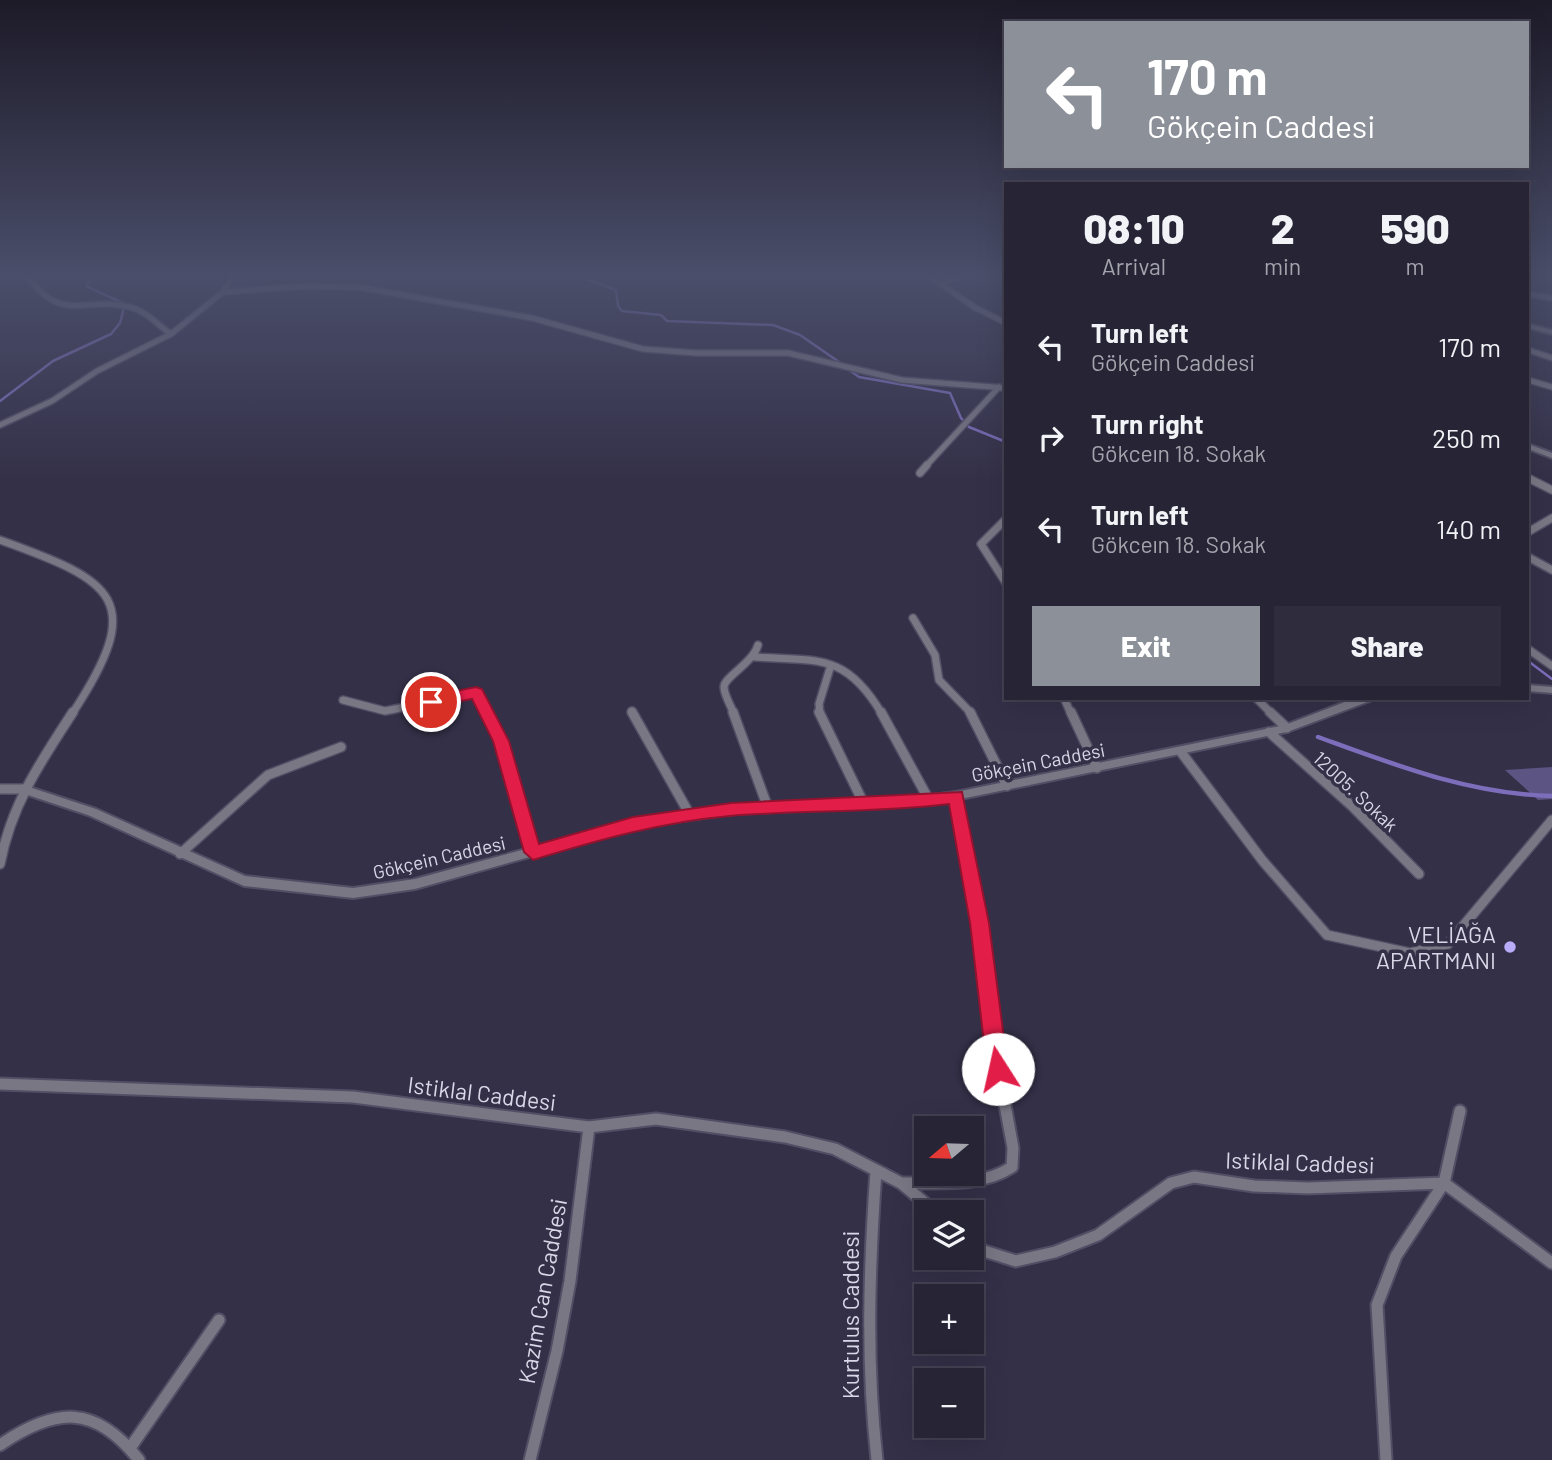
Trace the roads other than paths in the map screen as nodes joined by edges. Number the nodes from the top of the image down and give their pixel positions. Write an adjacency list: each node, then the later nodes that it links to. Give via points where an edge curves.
1 (149, 345): 8 (street)
2 (629, 345): 6 (street, via 696,353 788,353 902,380)
3 (1529, 351): 4 (street)
4 (1552, 358)
5 (1529, 380): 7 (street)
6 (1003, 387): 11 (street, via 959,427)
7 (1552, 387)
8 (0, 425)
9 (1529, 446): 10 (street)
10 (1552, 456)
11 (920, 473)
12 (1529, 478): 13 (street)
13 (1552, 489)
14 (1004, 521): 20 (street, via 981,544)
15 (1550, 522): 16 (street)
16 (1529, 532)
17 (0, 540): 41 (street, via 80,575 111,601 114,618 109,652)
18 (1529, 558): 19 (street)
19 (1552, 569)
20 (1004, 580)
21 (913, 618): 39 (street, via 935,655 939,680 973,716)
22 (758, 645): 24 (street)
23 (1529, 650): 26 (street)
24 (755, 657): 25 (street); 45 (street, via 724,687)
25 (831, 664): 43 (street, via 860,681); 44 (street, via 820,712)
26 (1552, 666)
27 (1529, 688): 28 (street)
28 (1552, 690)
29 (343, 700): 48 (street, via 385,711 476,692 501,741)
30 (1064, 700): 38 (street)
31 (1258, 700): 34 (street)
32 (1361, 700): 34 (street, Gökçein Caddesi)
33 (632, 711): 46 (street)
34 (1287, 729): 35 (street, Gökçein Caddesi)
35 (1269, 732): 37 (street, Gökçein Caddesi); 51 (street, 12005. Sokak)
36 (341, 747): 49 (street, via 268,775)
37 (1181, 752): 38 (street, Gökçein Caddesi); 47 (street, via 1262,860 1327,935 1410,953 1448,944)
38 (1097, 768): 39 (street, Gökçein Caddesi)
39 (1007, 786): 42 (street, Gökçein Caddesi)
40 (0, 789): 41 (street)
41 (23, 789): 49 (street, Gökçein Caddesi, via 92,812); 50 (street)
42 (956, 796): 43 (street, Gökçein Caddesi); 56 (street, via 1013,1148 1012,1167 981,1180)
43 (929, 800): 44 (street, Gökçein Caddesi)
44 (864, 804): 45 (street, Gökçein Caddesi)
45 (768, 808): 46 (street, Gökçein Caddesi)
46 (690, 815): 48 (street, Gökçein Caddesi, via 633,824)
47 (1552, 820)
48 (533, 852): 49 (street, Gökçein Caddesi, via 415,884 353,893 244,881)
49 (180, 854)
50 (0, 864)
51 (1419, 874)
52 (0, 1084): 54 (street, Istiklal Caddesi, via 353,1097)
53 (1460, 1111): 57 (street)
54 (589, 1127): 55 (street, Istiklal Caddesi, via 656,1119 785,1137 835,1149); 65 (street, Kazim Can Caddesi, via 568,1293)
55 (876, 1171): 56 (street, Istiklal Caddesi); 66 (street, Kurtulus Caddesi, via 868,1267 870,1409)
56 (901, 1182): 58 (street, Istiklal Caddesi)
57 (1444, 1183): 59 (street, Istiklal Caddesi, via 1308,1188 1194,1177 1171,1183 1098,1235 1055,1252 1016,1261); 60 (street); 67 (street, via 1404,1243 1377,1305)
58 (922, 1200)
59 (984, 1251)
60 (1552, 1263)
61 (219, 1320): 63 (street)
62 (0, 1445): 63 (street, via 70,1415 94,1422)
63 (130, 1448): 64 (street)
64 (139, 1460)
65 (530, 1460)
66 (877, 1460)
67 (1386, 1460)

